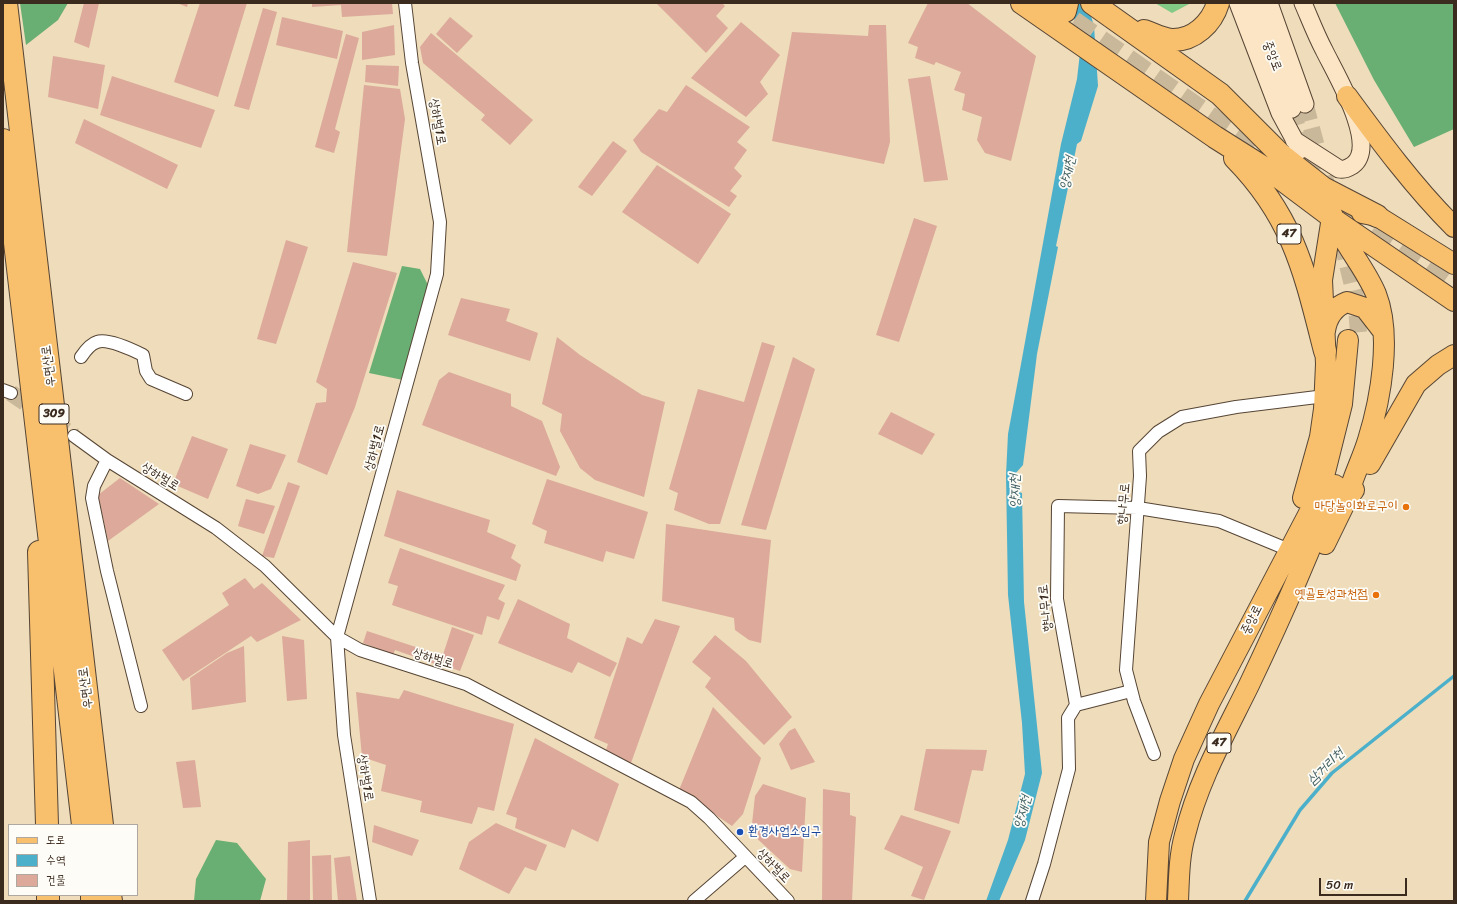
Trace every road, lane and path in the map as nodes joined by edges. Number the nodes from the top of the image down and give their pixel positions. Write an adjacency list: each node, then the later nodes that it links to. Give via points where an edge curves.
1 (6, 3): 44 (highway, 우면산로 / 309)
2 (405, 3): 37 (street, 상하벌1로, via 412,63 440,222 437,274)
3 (1023, 3): 4 (highway, via 1054,15 1064,12); 13 (highway, 47)
4 (1067, 3)
5 (1092, 3): 11 (highway)
6 (1218, 3): 11 (highway, via 1214,14 1204,27 1178,40 1162,38)
7 (1238, 3): 15 (street, via 1280,113)
8 (1254, 3): 9 (street, 중앙로, via 1299,107)
9 (1269, 3)
10 (1303, 3): 12 (street)
11 (1123, 24): 17 (highway, via 1220,94 1281,155)
12 (1347, 96): 16 (street, via 1361,142 1360,155); 20 (main road, via 1397,163)
13 (1215, 138): 19 (highway, via 1280,178); 24 (highway, 47, via 1252,177 1283,221 1304,270)
14 (3, 140): 29 (highway, 우면산로 / 309)
15 (1294, 140): 16 (street, via 1336,168); 17 (street)
16 (1352, 166): 17 (street, via 1341,180)
17 (1323, 188): 18 (highway); 19 (main road)
18 (1377, 216): 19 (main road, via 1351,212); 21 (main road)
19 (1332, 217): 22 (main road); 23 (main road, via 1372,286 1380,309); 24 (main road, via 1322,273)
20 (1454, 227)
21 (1454, 264)
22 (1454, 300)
23 (1383, 332): 24 (main road, via 1365,308 1347,302 1338,306 1330,316); 32 (main road, via 1384,350 1374,416)
24 (1325, 343): 28 (main road, 47)
25 (1454, 356): 32 (main road, via 1438,365 1416,384 1359,483)
26 (81, 357): 27 (street, via 97,342 104,341 133,349 143,355 150,379)
27 (186, 394)
28 (1325, 396): 33 (street, 향나무로, via 1236,407 1182,417 1158,432 1139,451); 34 (main road, 47, via 1320,436 1310,475 1294,523)
29 (36, 424): 42 (highway); 43 (highway, 우면산로 / 309)
30 (74, 436): 31 (street, 상하벌로)
31 (107, 460): 37 (street, 상하벌로, via 216,528 265,566); 40 (street, via 94,486 92,498 107,572)
32 (1347, 499): 36 (main road, via 1326,544)
33 (1138, 508): 34 (street, via 1219,521); 38 (street, 향나무로, via 1126,670); 39 (street, 향나무1로, via 1058,506 1057,599)
34 (1282, 547): 35 (main road, 47)
35 (1275, 574): 36 (main road, 중앙로, via 1320,492 1342,404 1354,340 1359,373 1357,397 1341,467 1316,536); 50 (main road, 중앙로, via 1184,759 1159,842)
36 (1290, 593): 51 (main road, 중앙로 / 47, via 1249,685 1212,756 1194,802 1184,836)
37 (337, 637): 45 (street, 상하벌로, via 360,650 466,684 691,802); 46 (street, 상하벌1로, via 344,735)
38 (1131, 691): 39 (street); 41 (street, 향나무로)
39 (1076, 705): 49 (street, via 1068,718 1069,770)
40 (140, 706)
41 (1154, 754)
42 (47, 824)
43 (83, 824)
44 (102, 824)
45 (746, 857): 47 (street); 48 (street, 상하벌로)
46 (370, 901)
47 (694, 901)
48 (788, 901)
49 (1032, 901)
50 (1156, 901)
51 (1178, 901)

